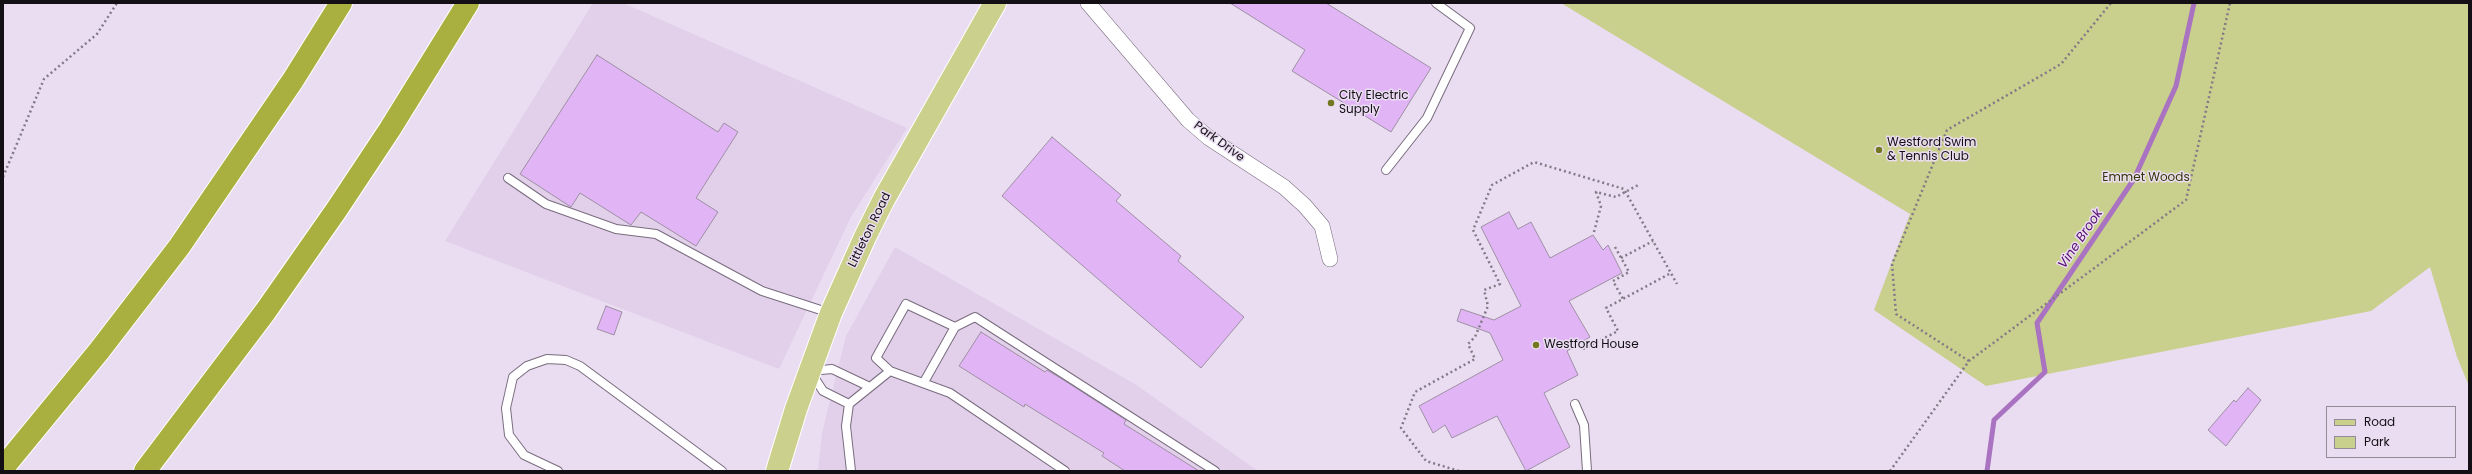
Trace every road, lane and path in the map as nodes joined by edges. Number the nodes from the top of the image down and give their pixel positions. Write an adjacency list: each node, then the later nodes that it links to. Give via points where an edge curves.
1 (117, 3): 10 (path, via 97,34 44,79)
2 (341, 3): 32 (highway, via 179,247 99,351)
3 (468, 3): 33 (highway, via 337,209 265,312)
4 (995, 3): 22 (main road, Littleton Road, via 884,199)
5 (1088, 3): 18 (street, Park Drive, via 1188,120 1224,149 1284,187 1305,206 1322,226)
6 (1436, 3): 9 (lane, via 1470,28 1427,118)
7 (2111, 3): 25 (path, via 2061,64 1947,130 1892,264 1896,314)
8 (2230, 3): 25 (path, via 2186,200)
9 (1386, 170)
10 (3, 177)
11 (508, 178): 22 (lane, via 546,204 616,229 656,234 762,291)
12 (1640, 184): 13 (path)
13 (1626, 193): 14 (path, via 1616,197 1596,192 1601,206); 15 (path); 40 (path, via 1624,189 1534,162 1492,185 1473,230 1500,284 1484,290 1488,306 1475,337 1468,344 1475,359 1415,392 1401,428 1426,461)
14 (1594, 232)
15 (1653, 240): 17 (path); 19 (path)
16 (1615, 247): 17 (path)
17 (1621, 258): 21 (path, via 1629,272 1613,281)
18 (1330, 259)
19 (1671, 274): 20 (path); 21 (path)
20 (1677, 284)
21 (1623, 299): 24 (path, via 1606,308 1618,331)
22 (831, 313): 26 (main road, Littleton Road)
23 (955, 327): 27 (lane, via 906,304 876,358); 28 (lane); 39 (lane, via 975,317)
24 (1583, 349)
25 (1969, 361): 42 (path)
26 (810, 371): 29 (lane, via 832,369); 30 (lane, via 823,391); 36 (main road, Littleton Road)
27 (890, 372): 28 (lane); 29 (lane)
28 (924, 382): 38 (lane, via 950,392)
29 (870, 387): 30 (lane)
30 (850, 404): 37 (lane, via 846,426)
31 (1575, 404): 41 (lane, via 1584,425)
32 (3, 468)
33 (146, 471)
34 (558, 471): 35 (lane, via 524,455 509,435 506,408 513,377 527,366 547,359 566,360 580,366)
35 (722, 471)
36 (778, 471)
37 (851, 471)
38 (1065, 471)
39 (1215, 471)
40 (1459, 471)
41 (1587, 471)
42 (1890, 471)

